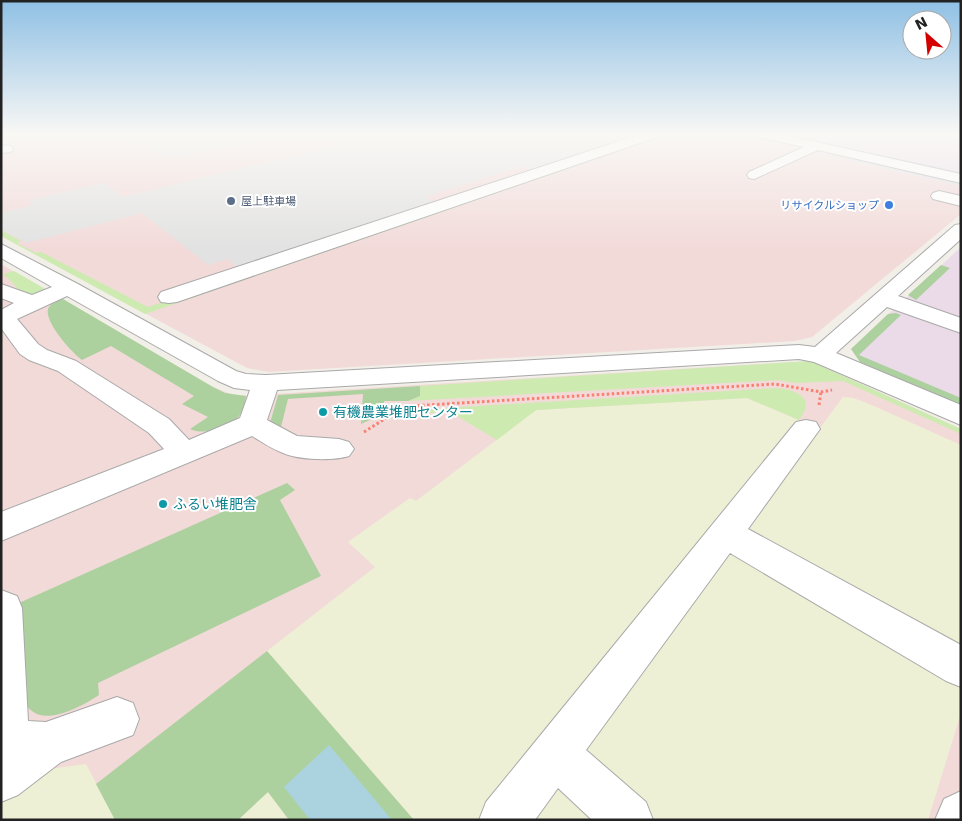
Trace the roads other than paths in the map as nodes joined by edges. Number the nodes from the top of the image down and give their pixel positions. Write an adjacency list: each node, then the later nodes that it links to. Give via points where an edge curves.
1 (539, 172): 12 (street)
2 (760, 172): 4 (street)
3 (932, 172): 5 (street)
4 (754, 175)
5 (961, 179)
6 (939, 196): 7 (street)
7 (961, 201)
8 (961, 229): 13 (street)
9 (1, 250): 10 (street)
10 (68, 287): 14 (street); 17 (street, via 227,376 243,382)
11 (1, 290): 14 (street)
12 (168, 297)
13 (883, 298): 15 (street); 16 (street)
14 (32, 303): 22 (street, via 10,313 6,319 29,349 67,366 158,426)
15 (961, 326)
16 (820, 355): 17 (street, via 789,353); 18 (street)
17 (266, 383): 19 (street)
18 (961, 416)
19 (252, 424): 21 (street, via 292,446); 22 (street)
20 (806, 428): 24 (street)
21 (338, 449)
22 (185, 453): 23 (street)
23 (1, 528)
24 (724, 533): 26 (street); 29 (street)
25 (1, 607): 28 (street, via 5,718 12,743)
26 (961, 667)
27 (118, 720): 28 (street)
28 (46, 745): 30 (street)
29 (555, 753): 31 (street); 32 (street)
30 (1, 778)
31 (504, 820)
32 (628, 820)

